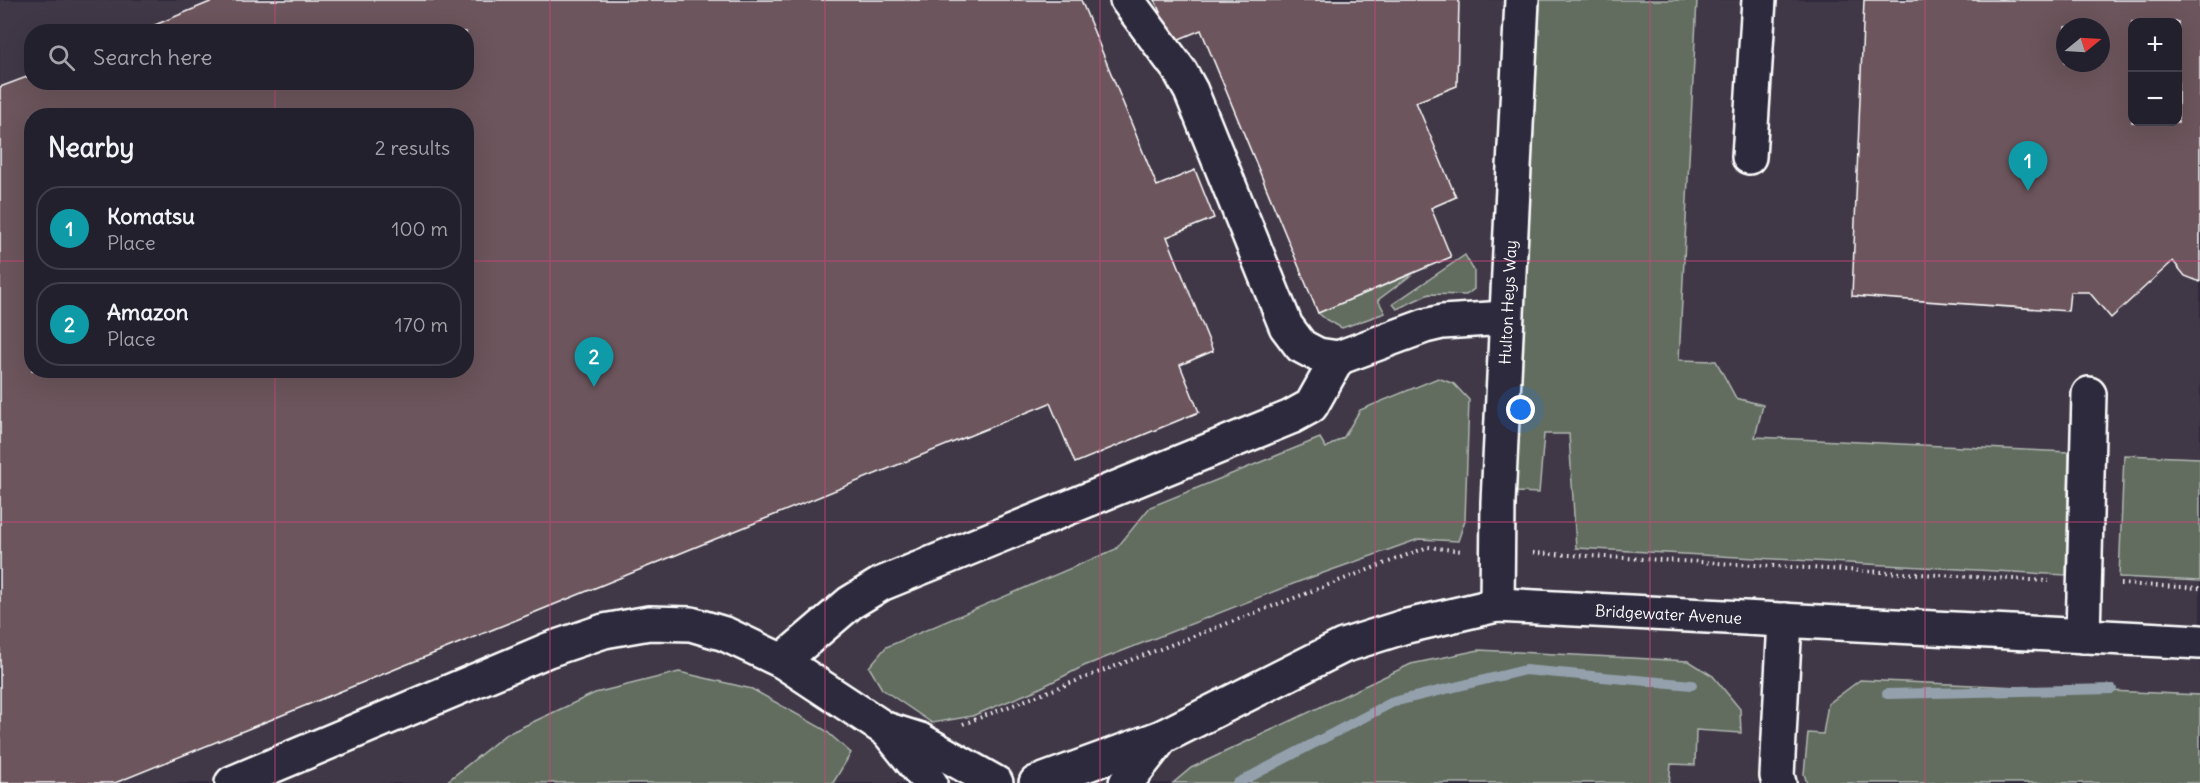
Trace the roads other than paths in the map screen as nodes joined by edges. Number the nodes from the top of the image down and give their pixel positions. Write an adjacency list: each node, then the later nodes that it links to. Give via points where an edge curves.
1 (1126, 0): 6 (street, via 1191,91 1287,326 1300,346 1318,355)
2 (1522, 0): 5 (street, Hulton Heys Way)
3 (1759, 0): 4 (street)
4 (1749, 157)
5 (1506, 318): 6 (street, via 1425,326); 8 (street, Hulton Heys Way)
6 (1338, 358): 12 (street, via 1311,405 1291,417 881,584 850,603)
7 (2089, 394): 10 (street)
8 (1497, 605): 9 (street, Bridgewater Avenue); 14 (street, Bridgewater Avenue, via 1343,646)
9 (1785, 620): 10 (street, Bridgewater Avenue); 20 (street)
10 (2083, 636): 11 (street, Bridgewater Avenue)
11 (2200, 642)
12 (782, 661): 13 (street); 15 (street, via 725,634 691,624 649,623 604,631 548,650)
13 (885, 729): 16 (street); 17 (street, via 920,740)
14 (1162, 737): 18 (street, Bridgewater Avenue); 19 (street, Bridgewater Avenue)
15 (232, 783)
16 (930, 783)
17 (996, 783)
18 (1036, 783)
19 (1126, 783)
20 (1779, 783)

